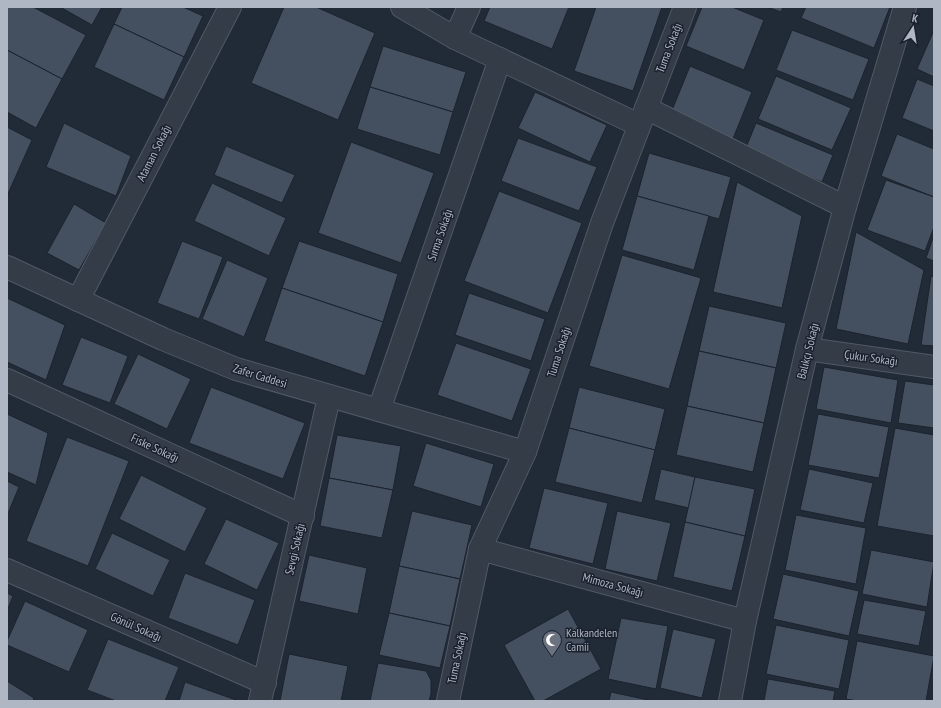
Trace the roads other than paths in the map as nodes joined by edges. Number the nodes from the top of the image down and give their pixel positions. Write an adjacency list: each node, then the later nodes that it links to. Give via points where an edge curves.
1 (230, 7): 11 (street, Ataman Sokağı)
2 (402, 7): 6 (street)
3 (469, 7): 6 (street)
4 (685, 7): 8 (street, Tuma Sokağı)
5 (905, 7): 9 (street, Balıkçı Sokağı)
6 (455, 38): 7 (street)
7 (500, 59): 8 (street); 16 (street, Sırma Sokağı)
8 (642, 116): 9 (street); 17 (street, Tuma Sokağı, via 602,222)
9 (845, 207): 12 (street, Balıkçı Sokağı)
10 (7, 267): 11 (street, Zafer Caddesi)
11 (78, 300): 15 (street, Zafer Caddesi, via 236,369)
12 (808, 350): 13 (street, Çukur Sokağı); 21 (street, Balıkçı Sokağı)
13 (934, 367)
14 (7, 380): 18 (street, Fiske Sokağı)
15 (329, 397): 16 (street, Zafer Caddesi); 18 (street, Sevgi Sokağı)
16 (379, 410): 17 (street, Zafer Caddesi)
17 (526, 452): 19 (street, Tuma Sokağı)
18 (303, 516): 22 (street, Sevgi Sokağı)
19 (480, 549): 21 (street, Mimoza Sokağı); 23 (street, Tuma Sokağı)
20 (7, 570): 22 (street, Gönül Sokağı)
21 (746, 621): 24 (street, Balıkçı Sokağı)
22 (263, 692)
23 (448, 701)
24 (730, 701)

